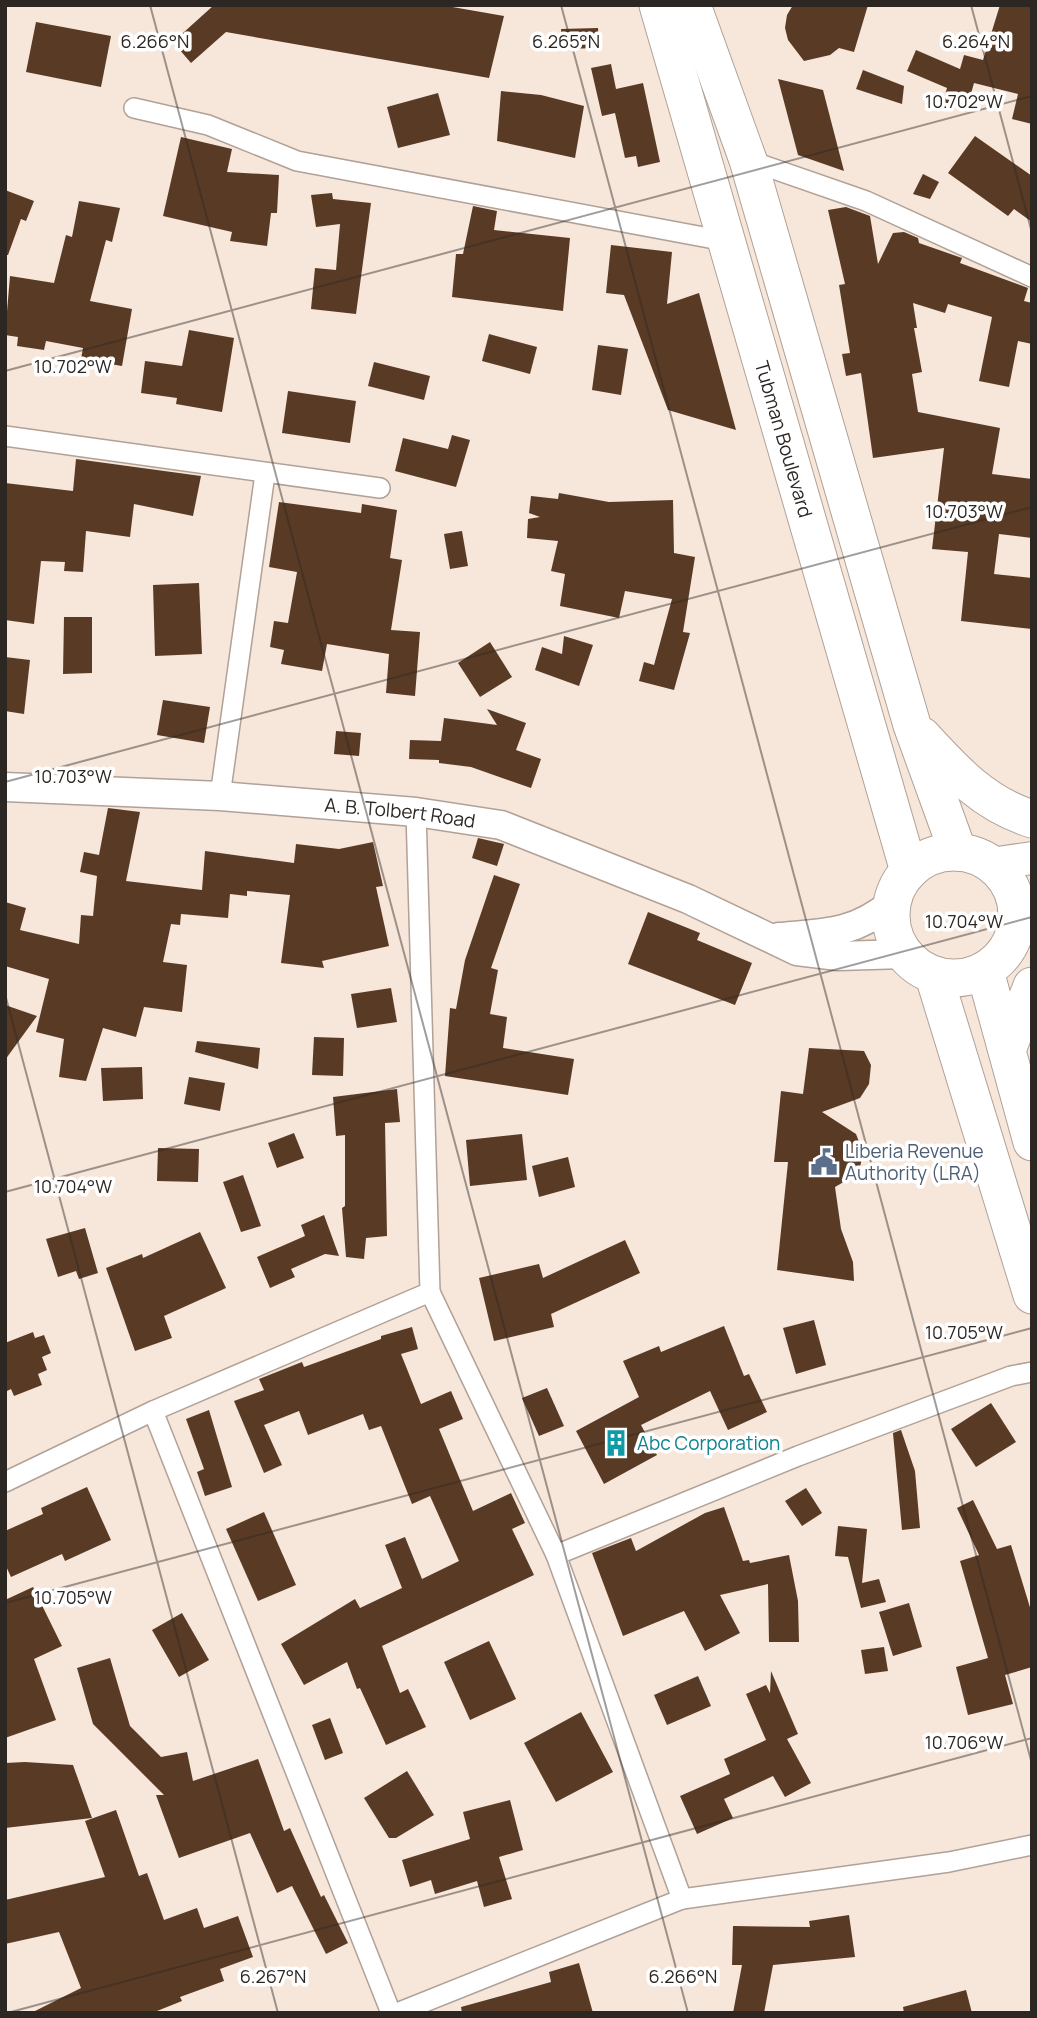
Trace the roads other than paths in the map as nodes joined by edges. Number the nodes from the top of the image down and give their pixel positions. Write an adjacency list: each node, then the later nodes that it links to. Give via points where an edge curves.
1 (658, 5): 5 (highway, Tubman Boulevard)
2 (692, 5): 4 (highway)
3 (134, 108): 5 (street, via 208,125 297,161)
4 (748, 160): 6 (street, via 866,201); 10 (highway)
5 (725, 241): 17 (highway, Tubman Boulevard)
6 (1032, 277)
7 (5, 436): 8 (street)
8 (265, 474): 9 (street); 12 (street)
9 (380, 488)
10 (912, 725): 14 (highway, via 972,788 1006,810); 15 (highway)
11 (5, 787): 12 (street, A. B. Tolbert Road)
12 (220, 796): 13 (street, A. B. Tolbert Road)
13 (416, 812): 19 (street, A. B. Tolbert Road, via 501,825); 26 (street)
14 (1032, 819)
15 (974, 858): 16 (main road); 17 (highway, via 940,854 923,860); 18 (highway, via 1004,877)
16 (1032, 858)
17 (900, 887): 19 (street, A. B. Tolbert Road, via 868,922); 20 (highway, via 893,930)
18 (1024, 925): 21 (highway)
19 (773, 937): 20 (street, A. B. Tolbert Road, via 797,951 838,956)
20 (904, 954): 22 (highway)
21 (985, 971): 22 (highway, via 951,979); 24 (highway)
22 (934, 975): 27 (highway)
23 (1032, 986): 24 (highway)
24 (1007, 1049): 25 (highway)
25 (1032, 1142)
26 (430, 1292): 29 (street); 31 (street)
27 (1032, 1295)
28 (1032, 1373): 31 (street, via 1011,1376 798,1456)
29 (153, 1411): 30 (street); 35 (street)
30 (5, 1482)
31 (556, 1555): 33 (street)
32 (1032, 1845): 33 (street, via 949,1862)
33 (682, 1899): 34 (street)
34 (407, 2011)
35 (391, 2013)

